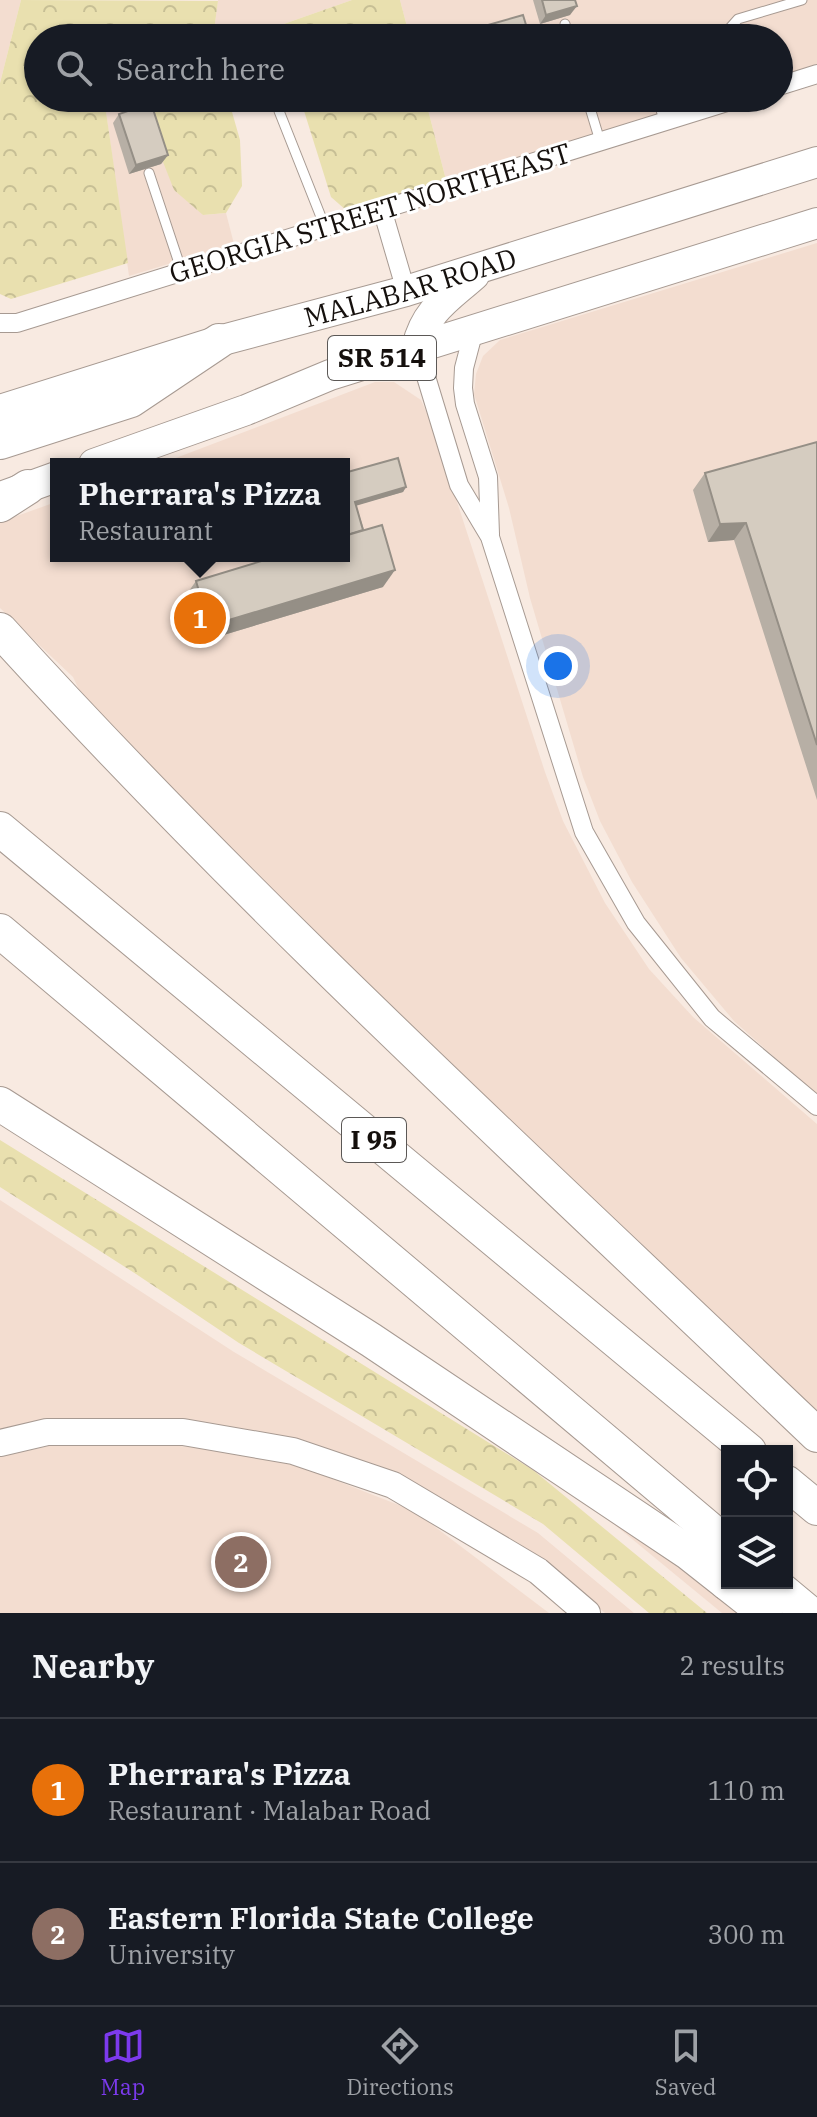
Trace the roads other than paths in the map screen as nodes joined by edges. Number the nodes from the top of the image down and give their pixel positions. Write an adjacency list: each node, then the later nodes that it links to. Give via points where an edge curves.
1 (802, 0): 2 (lane)
2 (734, 24)
3 (817, 74): 4 (street)
4 (793, 82)
5 (279, 112): 15 (lane)
6 (591, 112): 10 (lane)
7 (662, 112): 9 (lane)
8 (693, 112): 9 (street, GEORGIA STREET NORTHEAST)
9 (664, 121): 10 (street, GEORGIA STREET NORTHEAST)
10 (600, 141): 13 (street, GEORGIA STREET NORTHEAST)
11 (817, 162): 16 (main road, MALABAR ROAD / SR 514)
12 (149, 173): 17 (lane)
13 (382, 209): 15 (street, GEORGIA STREET NORTHEAST); 18 (street)
14 (817, 223): 20 (main road, MALABAR ROAD / SR 514)
15 (325, 227): 17 (street, GEORGIA STREET NORTHEAST)
16 (485, 265): 18 (main road, MALABAR ROAD / SR 514); 22 (main road, via 436,308 422,327)
17 (182, 272): 19 (street, GEORGIA STREET NORTHEAST, via 17,323)
18 (406, 291): 21 (main road, MALABAR ROAD / SR 514)
19 (0, 323)
20 (474, 330): 22 (main road, MALABAR ROAD / SR 514); 26 (street, via 463,388 488,477)
21 (219, 341): 23 (main road, MALABAR ROAD / SR 514); 24 (highway, via 131,400)
22 (417, 347): 25 (main road, MALABAR ROAD / SR 514); 26 (street, via 459,485)
23 (0, 410)
24 (0, 442)
25 (111, 458)
26 (490, 537): 31 (street, via 584,832 636,923 712,1018)
27 (0, 630): 32 (highway, via 334,974)
28 (0, 829): 34 (highway, I 95)
29 (0, 931): 37 (highway)
30 (0, 1104): 38 (highway, via 371,1340)
31 (817, 1106)
32 (817, 1435)
33 (0, 1443): 41 (street, via 47,1432 183,1432 293,1451 393,1485 538,1571)
34 (742, 1445)
35 (793, 1488): 36 (highway)
36 (817, 1508)
37 (721, 1539)
38 (721, 1578)
39 (735, 1589): 42 (highway)
40 (780, 1589): 43 (highway)
41 (587, 1613)
42 (765, 1613)
43 (809, 1613)

